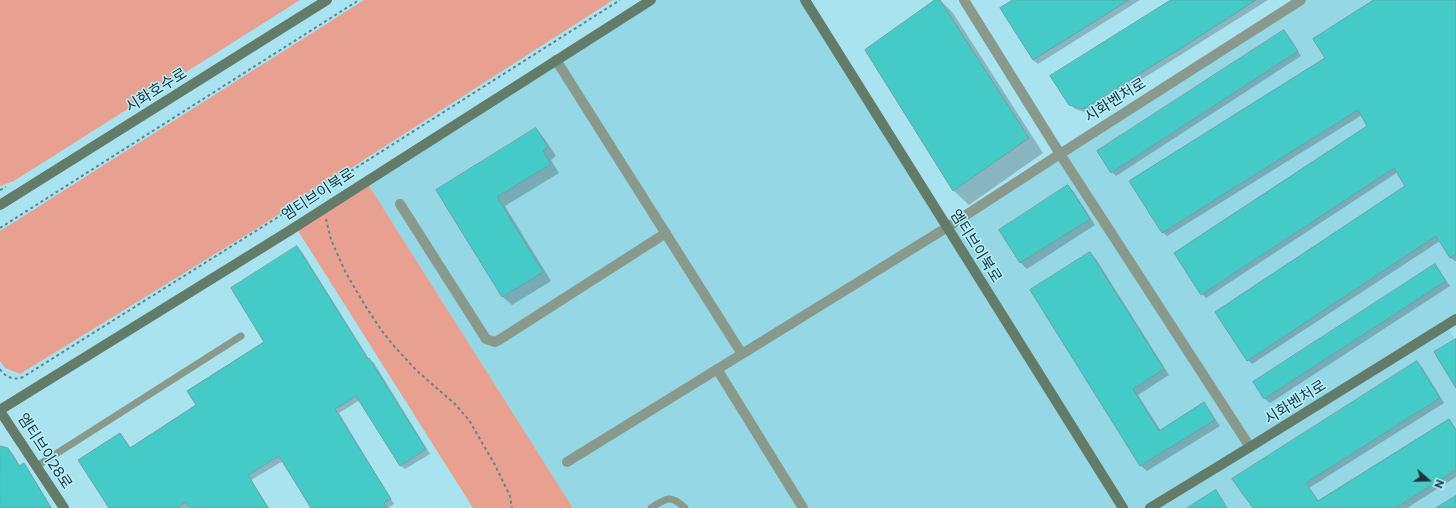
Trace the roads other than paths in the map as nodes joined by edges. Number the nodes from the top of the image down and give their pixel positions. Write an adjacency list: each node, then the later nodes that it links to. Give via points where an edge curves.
1 (327, 0): 9 (street, 시화호수로)
2 (651, 0): 6 (street, 엠티브이북로)
3 (804, 0): 10 (street, 엠티브이북로)
4 (964, 0): 7 (street)
5 (1301, 0): 7 (street, 시화벤처로)
6 (556, 60): 11 (street); 16 (street, 엠티브이북로)
7 (1060, 154): 10 (street, 시화벤처로); 17 (street)
8 (400, 204): 11 (street, via 486,340 490,342 499,340)
9 (0, 205)
10 (946, 228): 14 (street, 시화벤처로); 24 (street, 엠티브이북로)
11 (666, 233): 14 (street)
12 (1456, 319): 17 (street, 시화벤처로)
13 (241, 336): 19 (lane)
14 (742, 354): 15 (street, 시화벤처로)
15 (717, 369): 18 (street, 시화벤처로); 23 (street)
16 (0, 410): 19 (street, 엠티브이28로)
17 (1250, 448): 25 (street, 시화벤처로)
18 (567, 462)
19 (37, 466): 20 (street, 엠티브이28로)
20 (64, 508)
21 (651, 508): 22 (lane, via 664,499 679,502)
22 (685, 508)
23 (803, 508)
24 (1123, 508)
25 (1150, 508)

